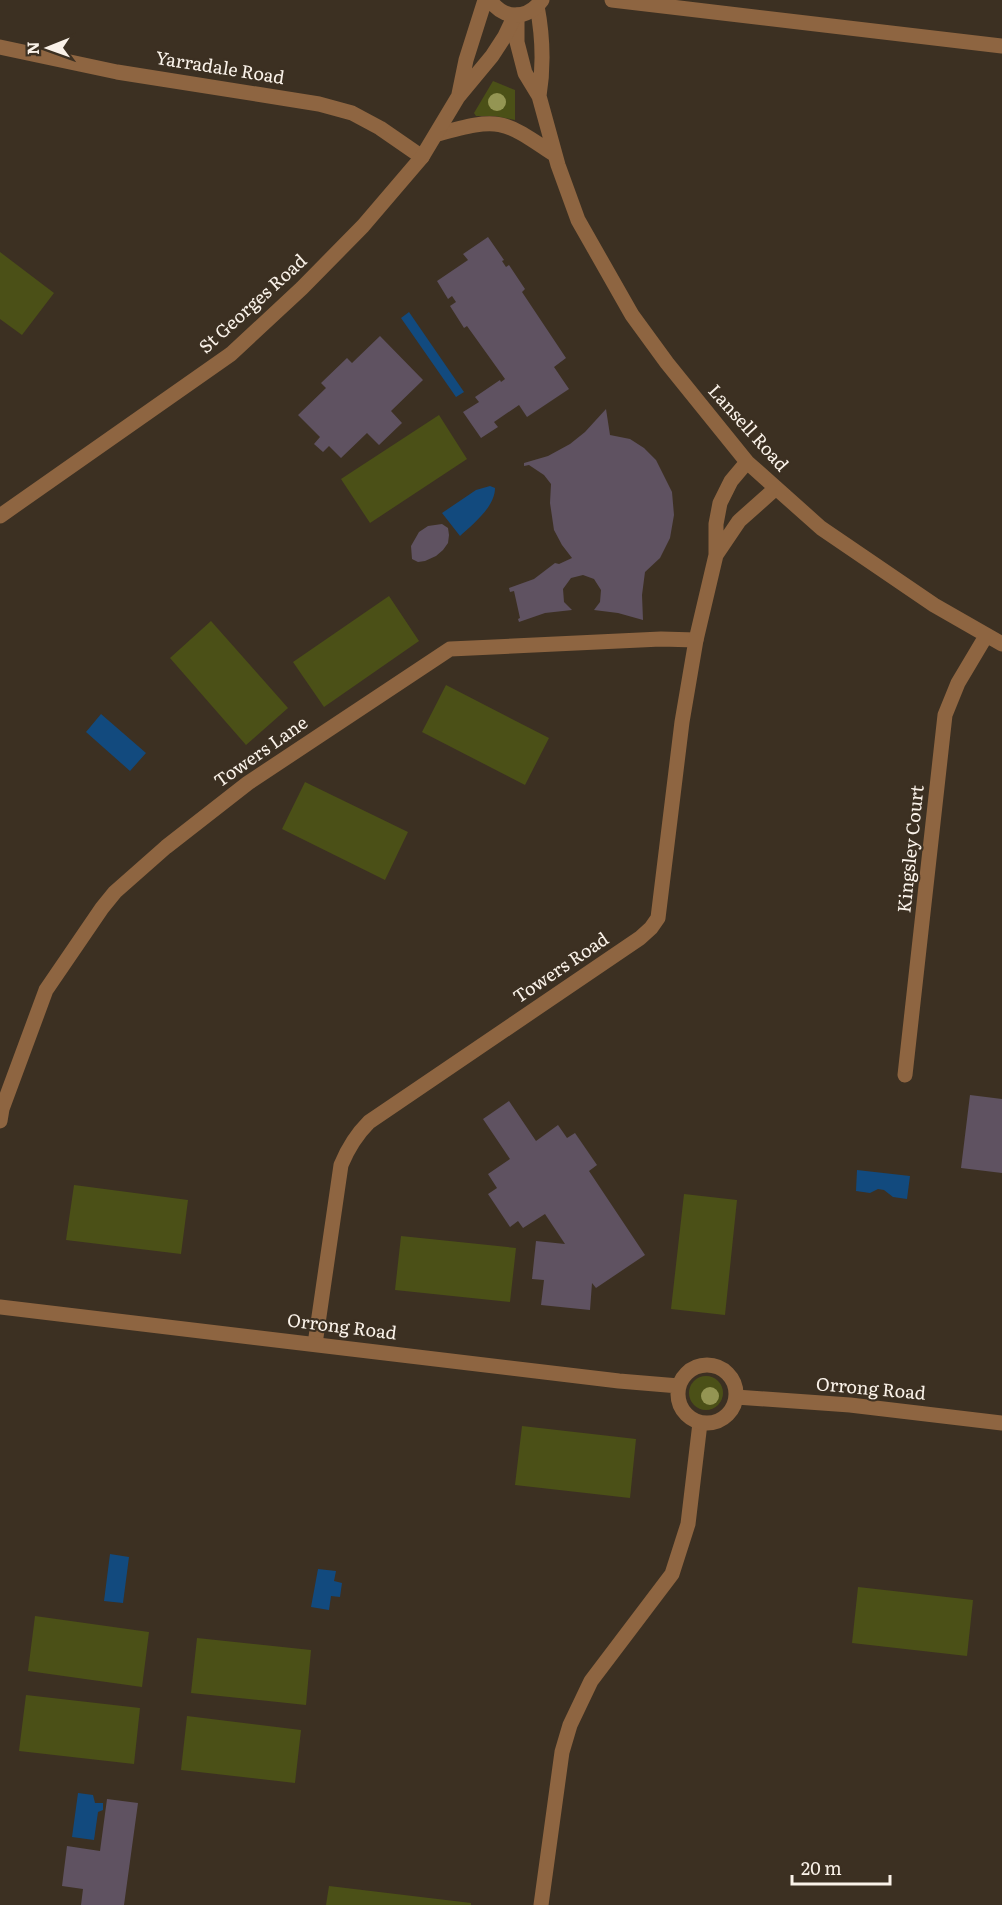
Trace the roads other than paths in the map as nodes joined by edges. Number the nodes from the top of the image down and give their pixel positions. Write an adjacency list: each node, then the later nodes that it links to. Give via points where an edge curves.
1 (485, 0): 9 (street, St Georges Road)
2 (490, 0): 5 (street, via 505,14)
3 (612, 0): 6 (street)
4 (539, 3): 5 (street, via 531,11); 8 (street, Lansell Road, via 543,70)
5 (516, 15): 8 (street, Lansell Road, via 517,42 525,73); 9 (street, St Georges Road, via 492,56)
6 (1002, 46)
7 (0, 47): 12 (street, Yarradale Road, via 117,72 319,104 352,113)
8 (539, 96): 11 (street, Lansell Road)
9 (459, 97): 10 (street, St Georges Road)
10 (438, 134): 11 (street, via 479,123 502,124 518,129); 12 (street, St Georges Road)
11 (555, 155): 13 (street, Lansell Road, via 578,220 632,315)
12 (422, 157): 15 (street, St Georges Road, via 363,226 231,354)
13 (747, 462): 14 (street, Lansell Road); 16 (street, Towers Road, via 720,503)
14 (776, 488): 16 (street, Towers Road, via 740,521); 17 (street, Lansell Road, via 830,534)
15 (0, 516)
16 (716, 555): 18 (street, Towers Road)
17 (986, 636): 19 (street, Lansell Road); 20 (street, Kingsley Court, via 958,683 945,715)
18 (696, 640): 21 (street, Towers Lane, via 450,649 248,783 166,847 102,908 46,990); 23 (street, Towers Road, via 658,918 640,938 369,1122 357,1135 341,1165)
19 (1002, 644)
20 (905, 1075)
21 (0, 1121)
22 (0, 1307): 23 (street, Orrong Road)
23 (315, 1344): 24 (street, Orrong Road)
24 (679, 1386): 25 (street, via 682,1377 698,1366 717,1366 732,1378); 27 (street, via 680,1405)
25 (736, 1397): 26 (street, Orrong Road); 27 (street, via 724,1418)
26 (1002, 1422)
27 (700, 1423): 28 (street, via 688,1524 672,1574 591,1681 570,1725 562,1752)
28 (541, 1905)

